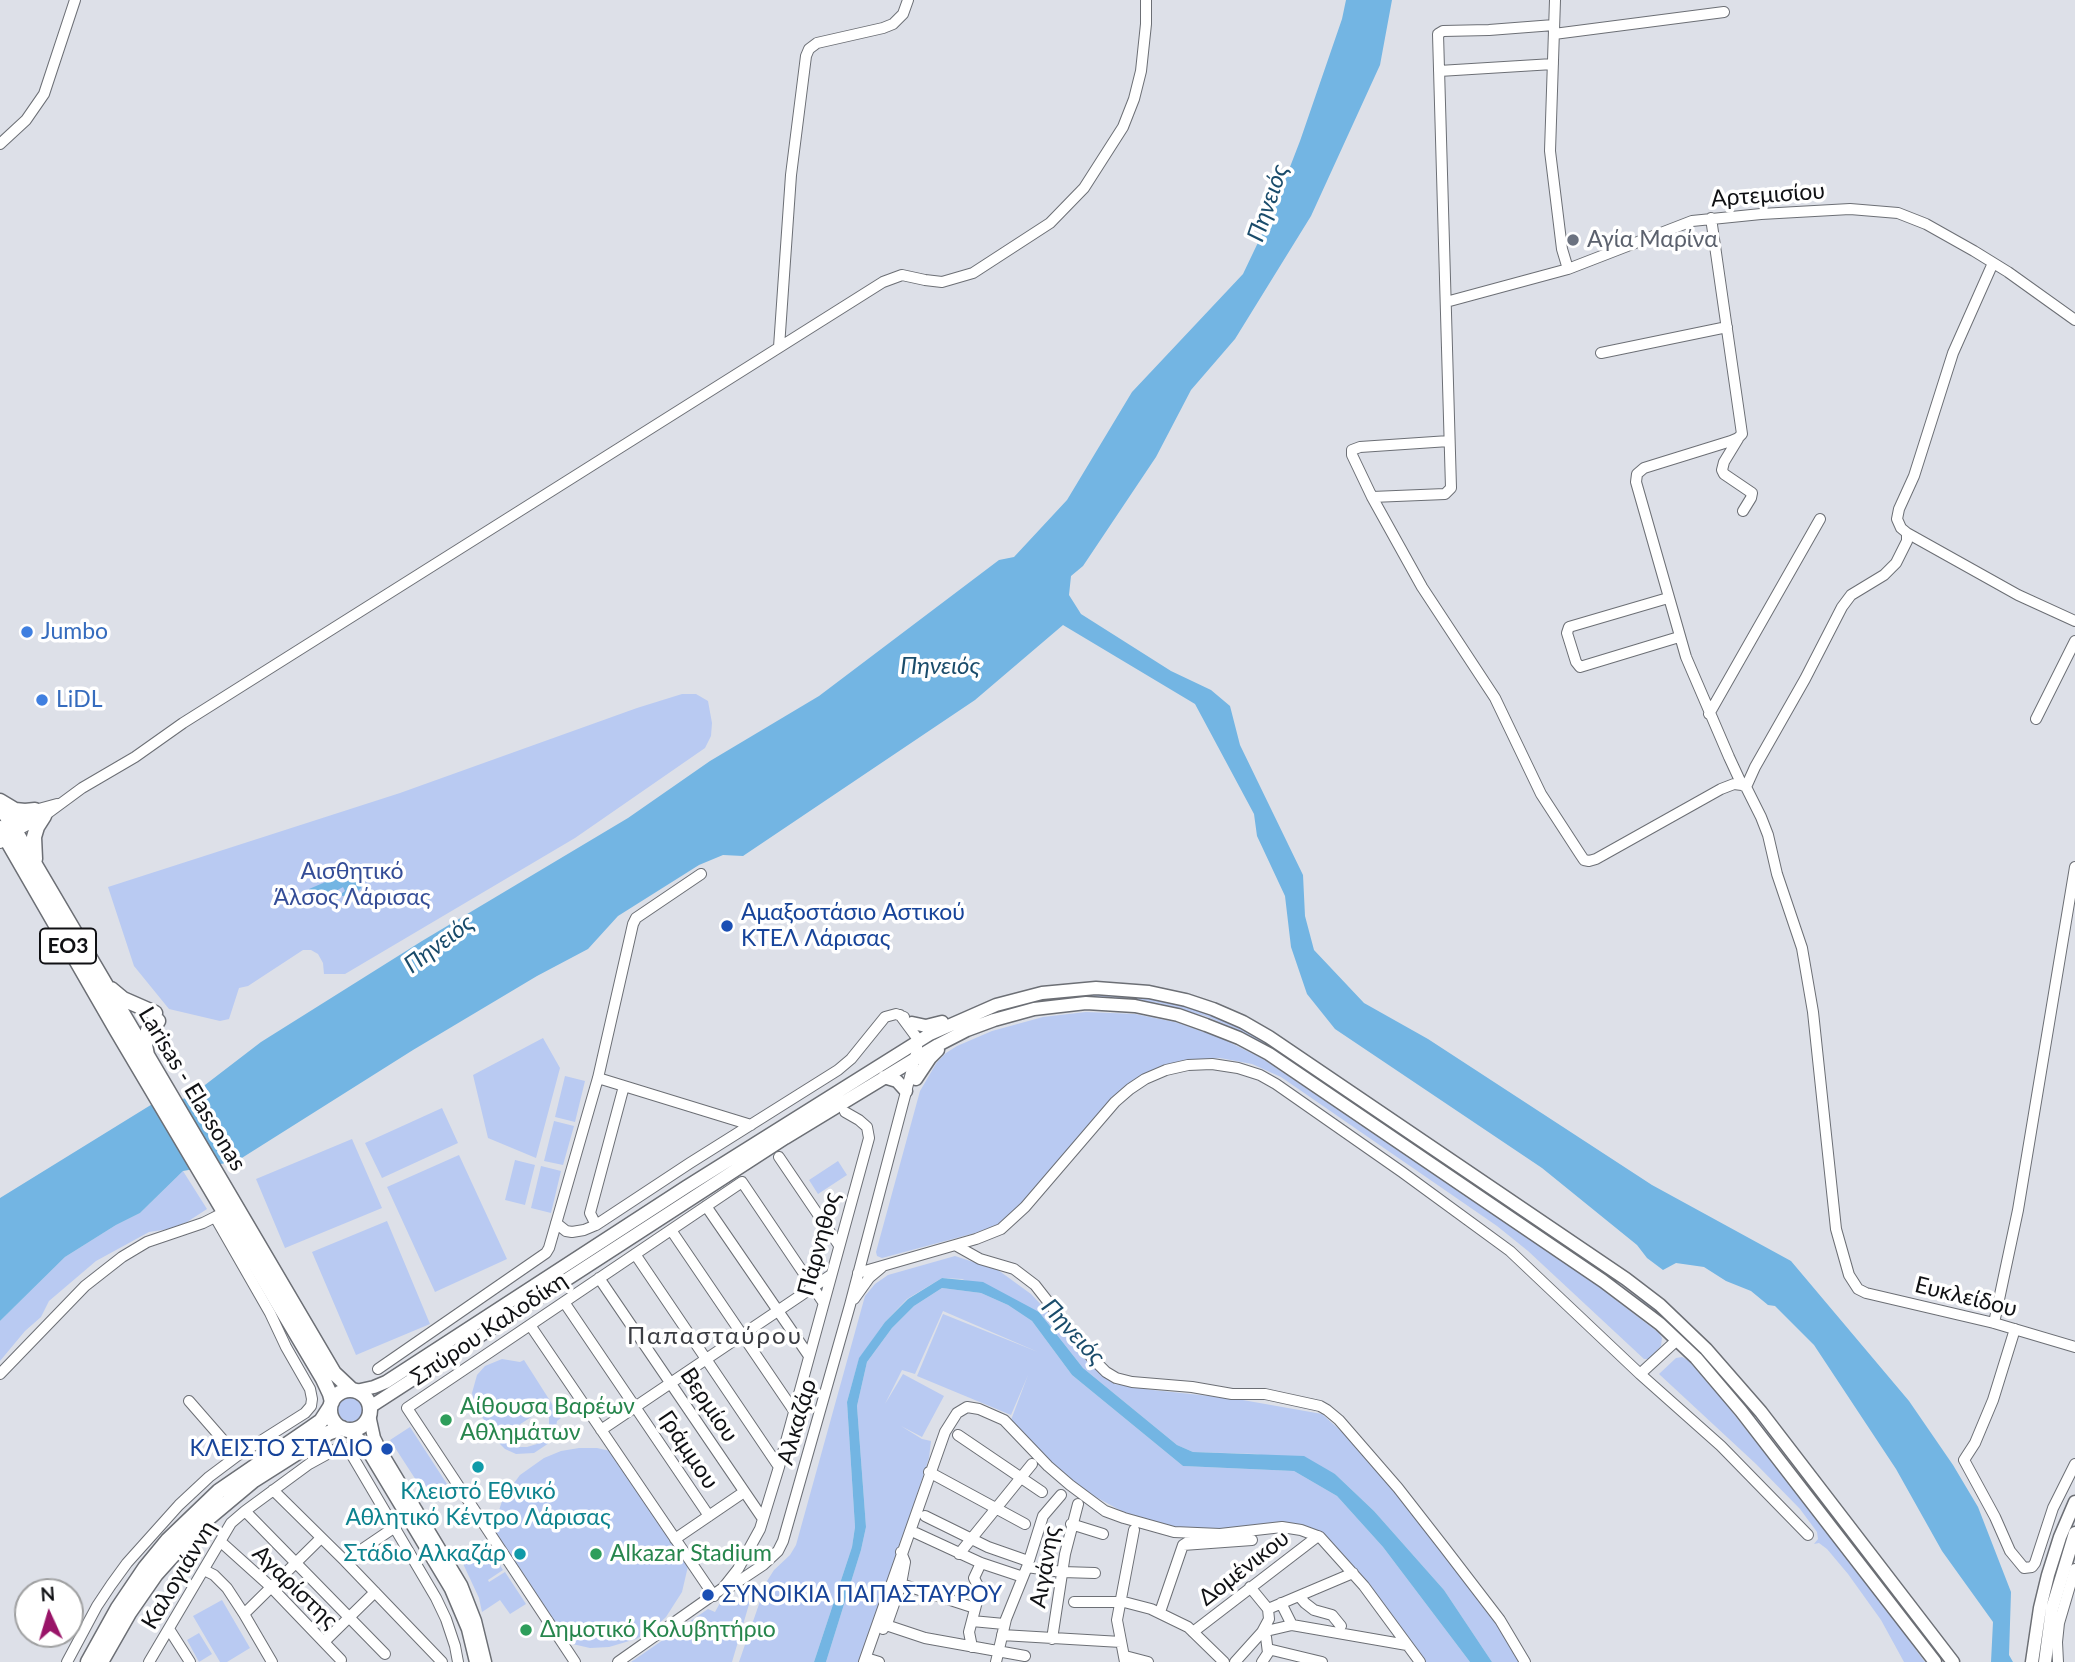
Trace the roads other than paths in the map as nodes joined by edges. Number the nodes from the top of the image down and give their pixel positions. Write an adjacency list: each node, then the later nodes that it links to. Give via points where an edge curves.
1 (75, 0): 9 (street, via 44,94 26,120)
2 (908, 0): 16 (street, via 893,24 817,43 806,56 791,175)
3 (1146, 0): 16 (street, via 1143,63 1128,114 1084,188 1059,215 973,273 942,282 892,277)
4 (1555, 0): 6 (street)
5 (1724, 12): 6 (street)
6 (1554, 30): 7 (street); 8 (street, via 1443,31 1438,34)
7 (1553, 64): 8 (street); 12 (street, via 1551,167)
8 (1439, 71): 13 (street)
9 (0, 144)
10 (1711, 218): 11 (street, Αρτεμισίου, via 1825,210 1891,212 1942,232); 12 (street, Αρτεμισίου, via 1692,220); 15 (street)
11 (1993, 263): 14 (street, Αρτεμισίου); 23 (street, via 1953,353 1914,476 1896,516)
12 (1568, 269): 13 (street, Αρτεμισίου)
13 (1446, 302): 19 (street)
14 (2075, 320)
15 (1727, 327): 17 (street); 18 (street, via 1742,430)
16 (779, 347): 32 (street)
17 (1601, 353)
18 (1738, 438): 21 (street, via 1722,470 1752,493); 24 (street, via 1637,474)
19 (1449, 441): 20 (street, via 1449,492); 20 (street, via 1352,450)
20 (1372, 497): 30 (street, via 1422,587 1496,698 1541,794 1584,860 1596,859 1726,786)
21 (1743, 511)
22 (1820, 519): 28 (street)
23 (1907, 533): 25 (street, via 2018,596); 30 (street, via 1896,563 1851,595 1842,607)
24 (1668, 598): 26 (street); 26 (street, via 1569,627 1567,633 1580,667)
25 (2075, 621)
26 (1679, 637): 28 (street)
27 (2075, 641): 29 (street)
28 (1710, 713): 30 (street)
29 (2036, 719)
30 (1744, 786): 76 (street, Ευκλείδου, via 1762,817 1805,961 1836,1229 1852,1281 1866,1293)
31 (0, 803): 32 (highway); 33 (highway, Larisas - Elassonas / ΕΟ3)
32 (40, 813): 33 (street); 36 (highway, via 34,837)
33 (6, 832): 35 (highway, Larisas - Elassonas / ΕΟ3); 36 (highway, Larisas - Elassonas / ΕΟ3); 39 (highway)
34 (0, 853): 35 (highway)
35 (19, 862): 51 (highway, Larisas - Elassonas / ΕΟ3)
36 (35, 864): 39 (highway, Larisas - Elassonas / ΕΟ3)
37 (2075, 867): 76 (street, via 2020,1200)
38 (701, 874): 48 (street, via 634,920)
39 (58, 906): 40 (highway, Larisas - Elassonas / ΕΟ3)
40 (103, 983): 45 (highway, Larisas - Elassonas / ΕΟ3); 45 (highway, via 157,1017 148,1030)
41 (963, 1018): 42 (main road, via 926,1026); 44 (main road); 199 (main road, via 1042,993 1125,989 1200,1004 1282,1045 1626,1279 1680,1322 1762,1412)
42 (906, 1020): 44 (street); 46 (main road, via 904,1040); 55 (street, via 892,1014 883,1018 838,1070)
43 (955, 1037): 44 (main road); 49 (main road, via 933,1054); 80 (main road, via 1024,1011 1096,1003 1168,1012 1239,1038 1539,1237 1623,1295)
44 (919, 1048): 46 (main road); 47 (main road); 49 (street, Αλκαζάρ); 52 (street, Αλκαζάρ)
45 (147, 1056): 51 (highway, Larisas - Elassonas / ΕΟ3)
46 (880, 1064): 88 (main road, via 386,1382 374,1387)
47 (884, 1077): 52 (main road); 92 (main road)
48 (598, 1078): 50 (street); 59 (street)
49 (916, 1079): 53 (street, Αλκαζάρ)
50 (624, 1086): 55 (street); 60 (street, via 590,1213)
51 (159, 1088): 58 (highway, Larisas - Elassonas / ΕΟ3)
52 (906, 1091): 53 (street, Αλκαζάρ)
53 (904, 1105): 62 (street, Αλκαζάρ)
54 (845, 1112): 63 (street, Πάρνηθος, via 864,1124 869,1134)
55 (751, 1125): 60 (street)
56 (779, 1157): 63 (street)
57 (706, 1206): 61 (street, Σπύρου Καλοδίκη); 71 (street, Σπύρου Καλοδίκη, via 742,1182); 75 (street)
58 (225, 1207): 85 (street, via 122,1257 85,1286); 88 (highway, Larisas - Elassonas / ΕΟ3); 97 (street, via 312,1399 306,1413)
59 (556, 1223): 60 (street, via 572,1232); 84 (street, via 546,1253)
60 (596, 1226)
61 (671, 1230): 65 (street, Σπύρου Καλοδίκη); 79 (street)
62 (866, 1243): 66 (street, via 875,1261); 68 (street, Αλκαζάρ)
63 (838, 1244): 69 (street, Πάρνηθος)
64 (955, 1245): 66 (street); 86 (street, via 997,1231 1014,1219 1111,1107 1140,1082 1181,1066 1229,1066 1276,1084 1500,1242); 197 (street, via 980,1259 1014,1269 1035,1285 1092,1357 1116,1378 1231,1394 1265,1394 1327,1410 1406,1498 1500,1620)
65 (635, 1254): 70 (street, Σπύρου Καλοδίκη); 83 (street)
66 (897, 1262): 67 (street)
67 (885, 1265): 68 (street); 74 (street)
68 (858, 1273): 74 (street, Αλκαζάρ)
69 (831, 1275): 71 (street); 73 (street, Πάρνηθος)
70 (599, 1278): 72 (street, Σπύρου Καλοδίκη); 87 (street, Βερμίου)
71 (813, 1287): 73 (street); 75 (street)
72 (564, 1302): 77 (street, Σπύρου Καλοδίκη); 91 (street, Γράμμου)
73 (823, 1302): 82 (street, Πάρνηθος)
74 (850, 1305): 145 (street, Αλκαζάρ, via 783,1541 763,1565)
75 (778, 1311): 79 (street); 82 (street)
76 (1994, 1323): 78 (street, Ευκλείδου)
77 (530, 1325): 95 (street); 187 (street, Σπύρου Καλοδίκη, via 407,1408)
78 (2015, 1329): 81 (street, Ευκλείδου); 99 (street, via 1993,1400 1964,1460 2005,1542 2024,1568 2035,1563 2053,1508)
79 (742, 1335): 83 (street); 93 (street)
80 (1677, 1340): 86 (street); 198 (main road, via 1741,1411)
81 (2075, 1348)
82 (808, 1356): 93 (street, Πάρνηθος)
83 (706, 1360): 87 (street); 100 (street)
84 (378, 1369)
85 (0, 1374)
86 (1640, 1374): 122 (street, via 1721,1446)
87 (671, 1384): 91 (street); 104 (street, Βερμίου)
88 (344, 1387): 90 (highway, Larisas - Elassonas / ΕΟ3); 90 (highway); 92 (highway, ΕΟ3, via 367,1400)
89 (189, 1401): 97 (street)
90 (331, 1405): 94 (highway, ΕΟ3, via 333,1419); 178 (highway, via 312,1428 219,1491 168,1540 118,1608)
91 (635, 1407): 95 (street); 111 (street, Γράμμου)
92 (370, 1411): 94 (highway, via 360,1427); 186 (main road, ΕΟ3, via 381,1452 461,1585)
93 (794, 1411): 100 (street, Πάρνηθος)
94 (343, 1428): 179 (highway, via 254,1480 199,1526 156,1574); 185 (main road, ΕΟ3, via 367,1449 451,1588)
95 (601, 1430): 125 (street)
96 (958, 1435): 102 (street)
97 (237, 1456): 177 (street, via 178,1506 127,1563)
98 (1032, 1464): 102 (street)
99 (2075, 1464)
100 (779, 1467): 113 (street, Πάρνηθος)
101 (929, 1472): 109 (street); 121 (street, via 957,1413 967,1407 979,1409 1010,1424 1054,1472 1105,1511 1166,1531); 130 (street)
102 (1021, 1477): 105 (street); 109 (street)
103 (273, 1490): 110 (street, Καλογιάννη); 116 (street, Καλογιάννη, via 343,1447); 124 (street)
104 (744, 1492): 111 (street); 113 (street, Βερμίου)
105 (1042, 1492)
106 (1061, 1495): 135 (street, via 1043,1516)
107 (2075, 1502): 200 (main road, via 2048,1575)
108 (1078, 1504): 115 (street, Αιγάνης)
109 (995, 1508): 114 (street); 126 (street)
110 (245, 1511): 128 (street, Καλογιάννη, via 231,1523); 133 (street)
111 (709, 1516): 125 (street)
112 (925, 1517): 126 (street)
113 (763, 1519): 145 (street, Πάρνηθος, via 738,1569)
114 (1025, 1524)
115 (1071, 1524): 120 (street); 138 (street, Αιγάνης)
116 (396, 1527): 132 (street); 184 (street, via 446,1619)
117 (1134, 1530): 148 (street)
118 (916, 1533): 131 (street)
119 (2075, 1533): 201 (main road, via 2052,1609)
120 (1103, 1534)
121 (1200, 1534): 123 (street, via 1282,1527); 129 (street)
122 (1808, 1535)
123 (1318, 1536): 140 (street); 143 (street, Δομένικου)
124 (321, 1538): 132 (street); 133 (street)
125 (675, 1538): 145 (street)
126 (970, 1539): 131 (street); 135 (street)
127 (1252, 1540): 129 (street)
128 (221, 1542): 137 (street, Καλογιάννη); 142 (street, Αγαρίστης)
129 (1183, 1545): 152 (street)
130 (901, 1552): 141 (street, via 905,1562); 163 (street)
131 (958, 1554): 134 (street)
132 (345, 1561): 144 (street)
133 (294, 1563): 142 (street); 154 (street)
134 (981, 1563): 135 (street); 150 (street, via 974,1578 980,1587)
135 (1026, 1568): 138 (street); 160 (street)
136 (2075, 1569): 202 (street, via 2059,1623)
137 (204, 1570): 153 (street, via 227,1588); 159 (street, Καλογιάννη)
138 (1062, 1572): 139 (street); 164 (street, Αιγάνης)
139 (1095, 1573)
140 (1353, 1573): 146 (street); 167 (street)
141 (901, 1584): 150 (street); 156 (street)
142 (271, 1587): 153 (street); 165 (street, Αγαρίστης)
143 (1250, 1587): 151 (street); 161 (street, Δομένικου)
144 (375, 1592): 154 (street); 183 (street)
145 (715, 1596): 188 (street, Πάρνηθος)
146 (1299, 1596): 149 (street); 158 (street, via 1310,1607 1332,1615)
147 (1074, 1602): 148 (street)
148 (1119, 1602): 152 (street); 166 (street)
149 (1281, 1603): 151 (street); 157 (street)
150 (975, 1608): 155 (street)
151 (1268, 1609): 162 (street)
152 (1160, 1612): 161 (street)
153 (244, 1614): 182 (street)
154 (350, 1617): 165 (street); 170 (street)
155 (972, 1621): 160 (street); 168 (street)
156 (886, 1625): 163 (street); 168 (street)
157 (1293, 1625): 162 (street); 167 (street)
158 (1341, 1626)
159 (169, 1629): 180 (street, Καλογιάννη); 181 (street)
160 (1003, 1630): 164 (street); 172 (street)
161 (1193, 1632): 191 (street)
162 (1262, 1632): 169 (street); 192 (street)
163 (873, 1638): 175 (street)
164 (1052, 1639): 166 (street)
165 (324, 1642): 174 (street, Αγαρίστης)
166 (1121, 1642): 173 (street)
167 (1407, 1645): 196 (street)
168 (972, 1647): 172 (street)
169 (1270, 1650): 176 (street); 193 (street); 194 (street)
170 (386, 1654)
171 (1026, 1656): 172 (street)
172 (997, 1657)
173 (1125, 1659): 190 (street)
174 (341, 1660)
175 (865, 1660): 189 (street)
176 (1303, 1660): 195 (street)
177 (67, 1662)
178 (88, 1662)
179 (101, 1662)
180 (149, 1662)
181 (190, 1662)
182 (272, 1662)
183 (442, 1662)
184 (458, 1662)
185 (476, 1662)
186 (485, 1662)
187 (575, 1662)
188 (618, 1662)
189 (879, 1662)
190 (1149, 1662)
191 (1224, 1662)
192 (1235, 1662)
193 (1262, 1662)
194 (1274, 1662)
195 (1322, 1662)
196 (1420, 1662)
197 (1525, 1662)
198 (1935, 1662)
199 (1953, 1662)
200 (2032, 1662)
201 (2045, 1662)
202 (2058, 1662)

